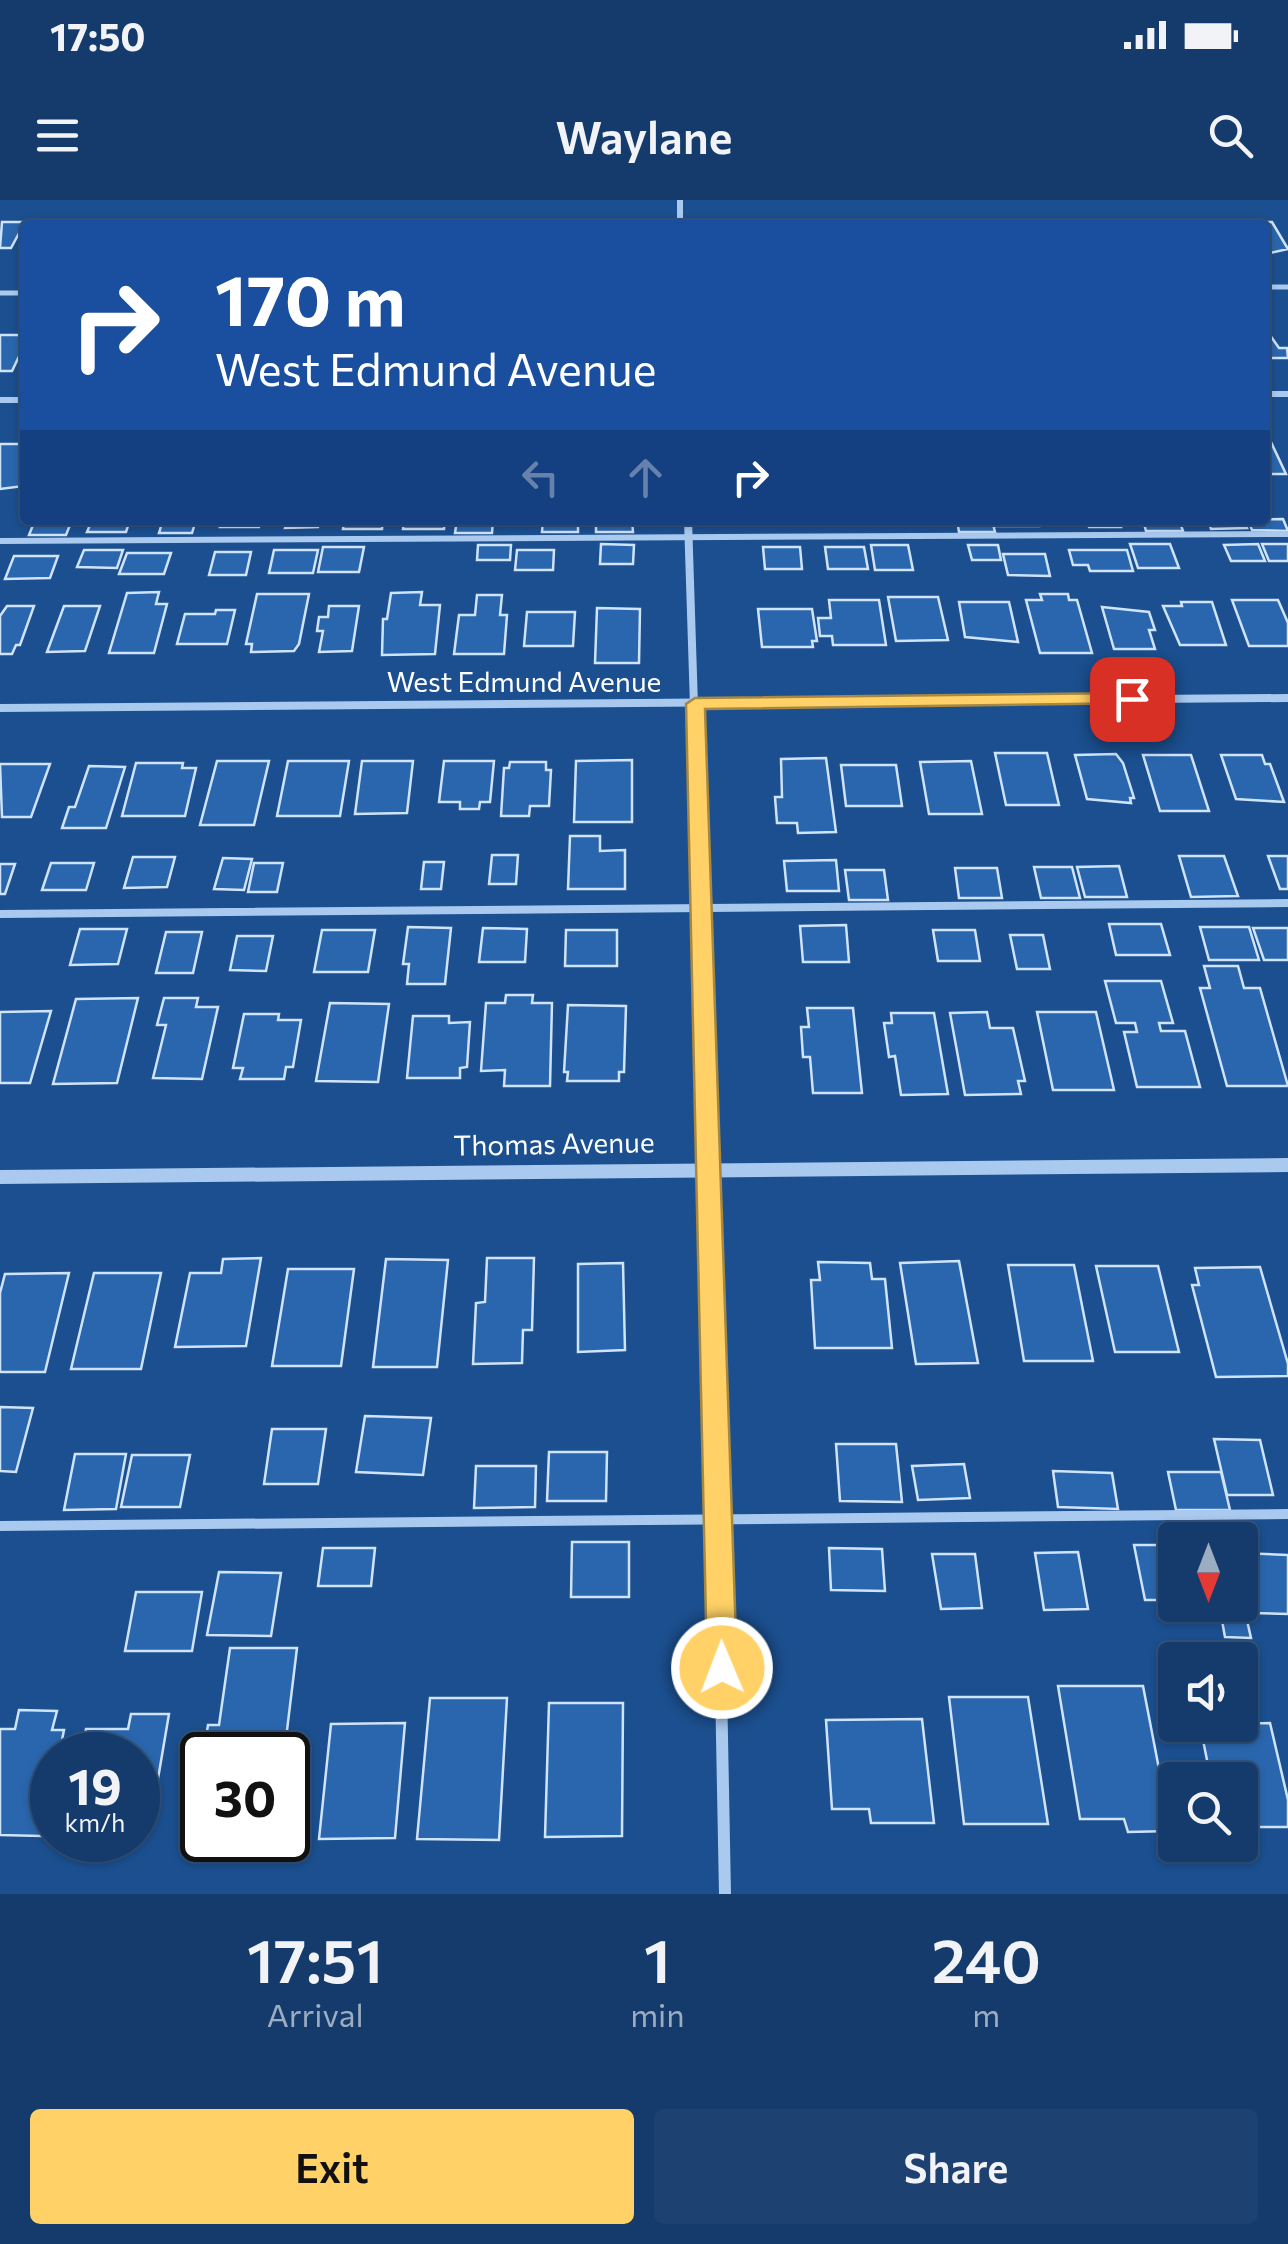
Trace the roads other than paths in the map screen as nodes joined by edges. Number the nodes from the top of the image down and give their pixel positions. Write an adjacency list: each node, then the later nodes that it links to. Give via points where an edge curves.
1 (688, 525): 3 (street)
2 (1288, 534): 3 (lane)
3 (688, 537): 4 (lane); 6 (street)
4 (0, 541)
5 (1288, 698): 6 (street, West Edmund Avenue)
6 (695, 704): 7 (street, West Edmund Avenue); 9 (street)
7 (0, 708)
8 (1288, 903): 9 (lane)
9 (700, 910): 10 (lane); 12 (street)
10 (0, 914)
11 (1288, 1166): 12 (street, Thomas Avenue)
12 (707, 1170): 13 (street, Thomas Avenue); 15 (street)
13 (0, 1177)
14 (1288, 1514): 15 (lane)
15 (720, 1518): 16 (lane); 17 (street)
16 (0, 1526)
17 (725, 1894)

